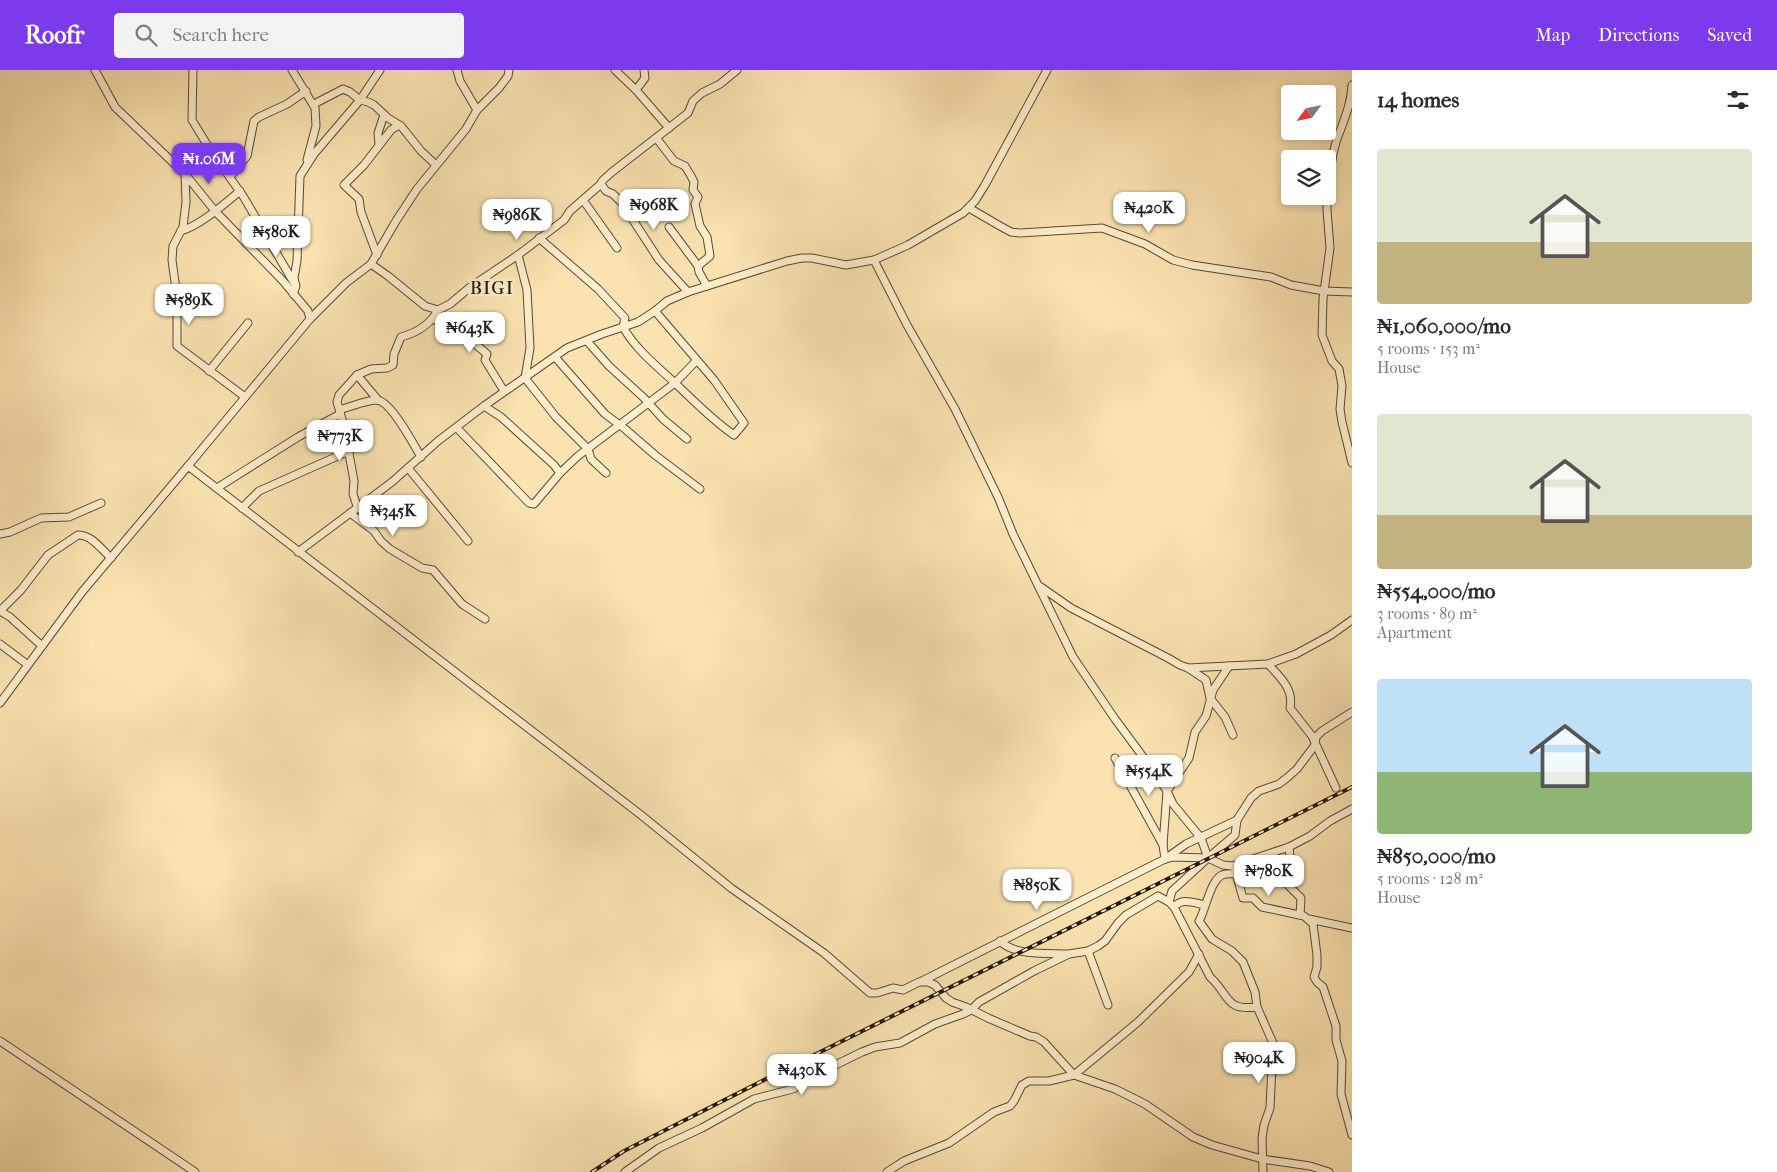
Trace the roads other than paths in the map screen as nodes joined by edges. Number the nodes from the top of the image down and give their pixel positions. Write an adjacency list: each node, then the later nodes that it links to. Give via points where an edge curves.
1 (95, 70): 25 (street, via 115,107)
2 (193, 70): 26 (street, via 192,120)
3 (292, 70): 13 (street)
4 (380, 70): 14 (street)
5 (457, 70): 16 (street)
6 (509, 70): 16 (street, via 499,88)
7 (615, 70): 12 (street)
8 (644, 70): 12 (street, via 644,78)
9 (737, 70): 19 (street, via 702,93 693,101 688,113)
10 (1047, 70): 31 (street, via 985,186)
11 (1352, 85): 22 (street, via 1348,111)
12 (636, 90): 19 (street)
13 (306, 91): 15 (street); 26 (street, via 254,121 247,156)
14 (360, 100): 15 (street, via 342,89); 17 (street, via 374,105); 23 (street)
15 (314, 104): 23 (street, via 316,126)
16 (477, 110): 24 (street, via 466,129)
17 (384, 115): 18 (street); 21 (street, via 378,132)
18 (399, 124): 21 (street); 24 (street)
19 (669, 128): 20 (street)
20 (657, 139): 27 (street); 41 (street, via 674,161 685,166 694,182 693,190 698,197 695,204 710,256)
21 (379, 144): 37 (street, via 344,185 359,199)
22 (1334, 150)
23 (306, 165): 43 (street, via 300,176)
24 (436, 165): 37 (street, via 396,221)
25 (185, 174): 32 (street); 34 (street, via 186,202)
26 (230, 177): 28 (street)
27 (601, 184): 29 (street); 45 (street, via 622,204 659,260)
28 (240, 191): 32 (street); 43 (street)
29 (584, 200): 35 (street); 36 (street)
30 (1327, 205): 44 (street, via 1330,248)
31 (968, 208): 39 (street, via 908,246); 44 (street, via 1011,232 1102,228 1145,244 1173,260)
32 (215, 211): 34 (street); 43 (street)
33 (669, 226): 41 (street)
34 (181, 231): 56 (street, via 173,246 172,260 178,346)
35 (539, 238): 38 (street); 52 (street, via 625,318)
36 (617, 248)
37 (377, 255): 40 (street)
38 (518, 255): 47 (street); 58 (street, via 527,290 530,348)
39 (874, 260): 42 (street, via 846,265 802,258); 87 (street, via 955,409)
40 (371, 264): 47 (street, via 425,306); 49 (street, via 346,283)
41 (698, 266): 42 (street)
42 (707, 286): 45 (street)
43 (294, 290): 49 (street)
44 (1324, 290): 46 (street); 72 (street, via 1322,335 1339,370 1342,386 1340,409)
45 (688, 292): 48 (street, via 667,301)
46 (1352, 292)
47 (438, 310): 50 (street)
48 (655, 311): 52 (street); 55 (street)
49 (310, 319): 61 (street)
50 (433, 319): 57 (street, via 414,333 401,337 394,354 394,365); 60 (street, via 467,337 487,354 485,360)
51 (248, 324): 56 (street)
52 (623, 327): 53 (street); 59 (street, via 632,343)
53 (587, 341): 54 (street, via 567,348); 63 (street)
54 (555, 357): 58 (street); 66 (street, via 604,414)
55 (696, 360): 59 (street); 59 (street, via 744,423 734,435 717,424)
56 (209, 371): 61 (street)
57 (357, 375): 62 (street); 65 (street, via 339,395)
58 (525, 378): 60 (street); 69 (street, via 556,417)
59 (675, 383): 63 (street)
60 (504, 392): 64 (street)
61 (245, 397): 73 (street)
62 (378, 400): 65 (street, via 342,409); 71 (street, via 397,418)
63 (649, 403): 66 (street); 68 (street, via 662,419)
64 (484, 406): 67 (street); 76 (street, via 554,464)
65 (340, 413): 70 (street); 77 (street)
66 (620, 426): 69 (street); 78 (street)
67 (456, 428): 71 (street); 76 (street, via 529,503 534,504)
68 (687, 438)
69 (588, 449): 75 (street); 76 (street)
70 (349, 451): 80 (street, via 259,492); 81 (street)
71 (421, 457): 74 (street)
72 (1352, 462)
73 (188, 466): 77 (street); 86 (street)
74 (408, 468): 81 (street); 84 (street)
75 (606, 473)
76 (560, 474)
77 (217, 488): 80 (street)
78 (700, 488)
79 (101, 503): 83 (street, via 69,517 41,518)
80 (242, 508): 85 (street)
81 (358, 509): 82 (street)
82 (350, 513): 85 (street); 89 (street, via 374,531 390,549 422,568 432,570 462,604)
83 (0, 534)
84 (468, 541)
85 (298, 552): 125 (street, via 640,814 731,888 824,953 870,993 893,988 903,990)
86 (110, 558): 88 (street, via 90,538 78,535 48,555); 92 (street)
87 (1037, 584): 96 (street, via 1071,608); 106 (street, via 1073,657)
88 (0, 611): 92 (street)
89 (485, 619)
90 (1352, 620): 93 (street, via 1296,654)
91 (0, 644): 94 (street)
92 (42, 646): 94 (street)
93 (1268, 664): 95 (street); 103 (street, via 1284,682 1292,700 1290,708 1312,736)
94 (28, 665): 98 (street)
95 (1229, 666): 96 (street); 97 (street)
96 (1188, 668): 97 (street, via 1206,680)
97 (1210, 698): 102 (street, via 1225,717); 106 (street, via 1206,716 1192,739 1189,758)
98 (0, 703)
99 (1352, 712): 100 (street)
100 (1342, 719): 101 (street); 103 (street, via 1322,731)
101 (1352, 722)
102 (1233, 735)
103 (1315, 745): 105 (street); 108 (street, via 1288,777 1251,798)
104 (1115, 758): 110 (street)
105 (1336, 788)
106 (1167, 791): 109 (street, via 1173,804); 110 (street)
107 (1352, 810): 111 (street)
108 (1237, 820): 109 (street); 112 (street, via 1235,835)
109 (1201, 838): 112 (street); 113 (street)
110 (1163, 845): 113 (street)
111 (1290, 847): 114 (street); 118 (street, via 1292,867 1284,882 1301,898)
112 (1208, 858): 113 (street); 114 (street); 116 (street, via 1172,891)
113 (1165, 859): 121 (street)
114 (1232, 866): 115 (street)
115 (1237, 874): 117 (street, via 1219,877 1212,884); 118 (street, via 1243,898 1253,898 1262,906)
116 (1172, 904): 117 (street, via 1183,901); 122 (street, via 1158,896 1126,915 1105,941); 124 (street)
117 (1205, 905): 127 (street, via 1199,920 1212,939 1243,962 1255,992)
118 (1300, 915): 119 (street)
119 (1308, 919): 120 (street); 131 (street, via 1313,924 1317,955 1314,977 1323,987 1336,1026 1342,1061 1341,1094)
120 (1352, 928)
121 (1000, 941): 123 (street, via 1005,946 1028,952); 125 (street)
122 (1088, 950): 123 (street); 126 (street)
123 (1069, 954): 128 (street, via 1034,970 979,1002)
124 (1199, 954): 127 (street, via 1210,977 1230,1003 1243,1009); 130 (street, via 1189,972 1138,1022)
125 (919, 982): 128 (street, via 928,982 946,998)
126 (1108, 1005)
127 (1257, 1007): 132 (street, via 1273,1043 1270,1108 1264,1125)
128 (972, 1010): 130 (street, via 1044,1042); 134 (street, via 935,1024 900,1043 862,1052 793,1089 754,1099 659,1148)
129 (0, 1041): 133 (street)
130 (1074, 1075): 132 (street, via 1115,1088 1193,1137); 135 (street, via 1049,1081 1029,1081 1022,1086 1010,1106 994,1112 949,1143 904,1161)
131 (1352, 1135)
132 (1262, 1159): 136 (street); 137 (street)
133 (195, 1172)
134 (626, 1172)
135 (888, 1172)
136 (1263, 1172)
137 (1329, 1172)

